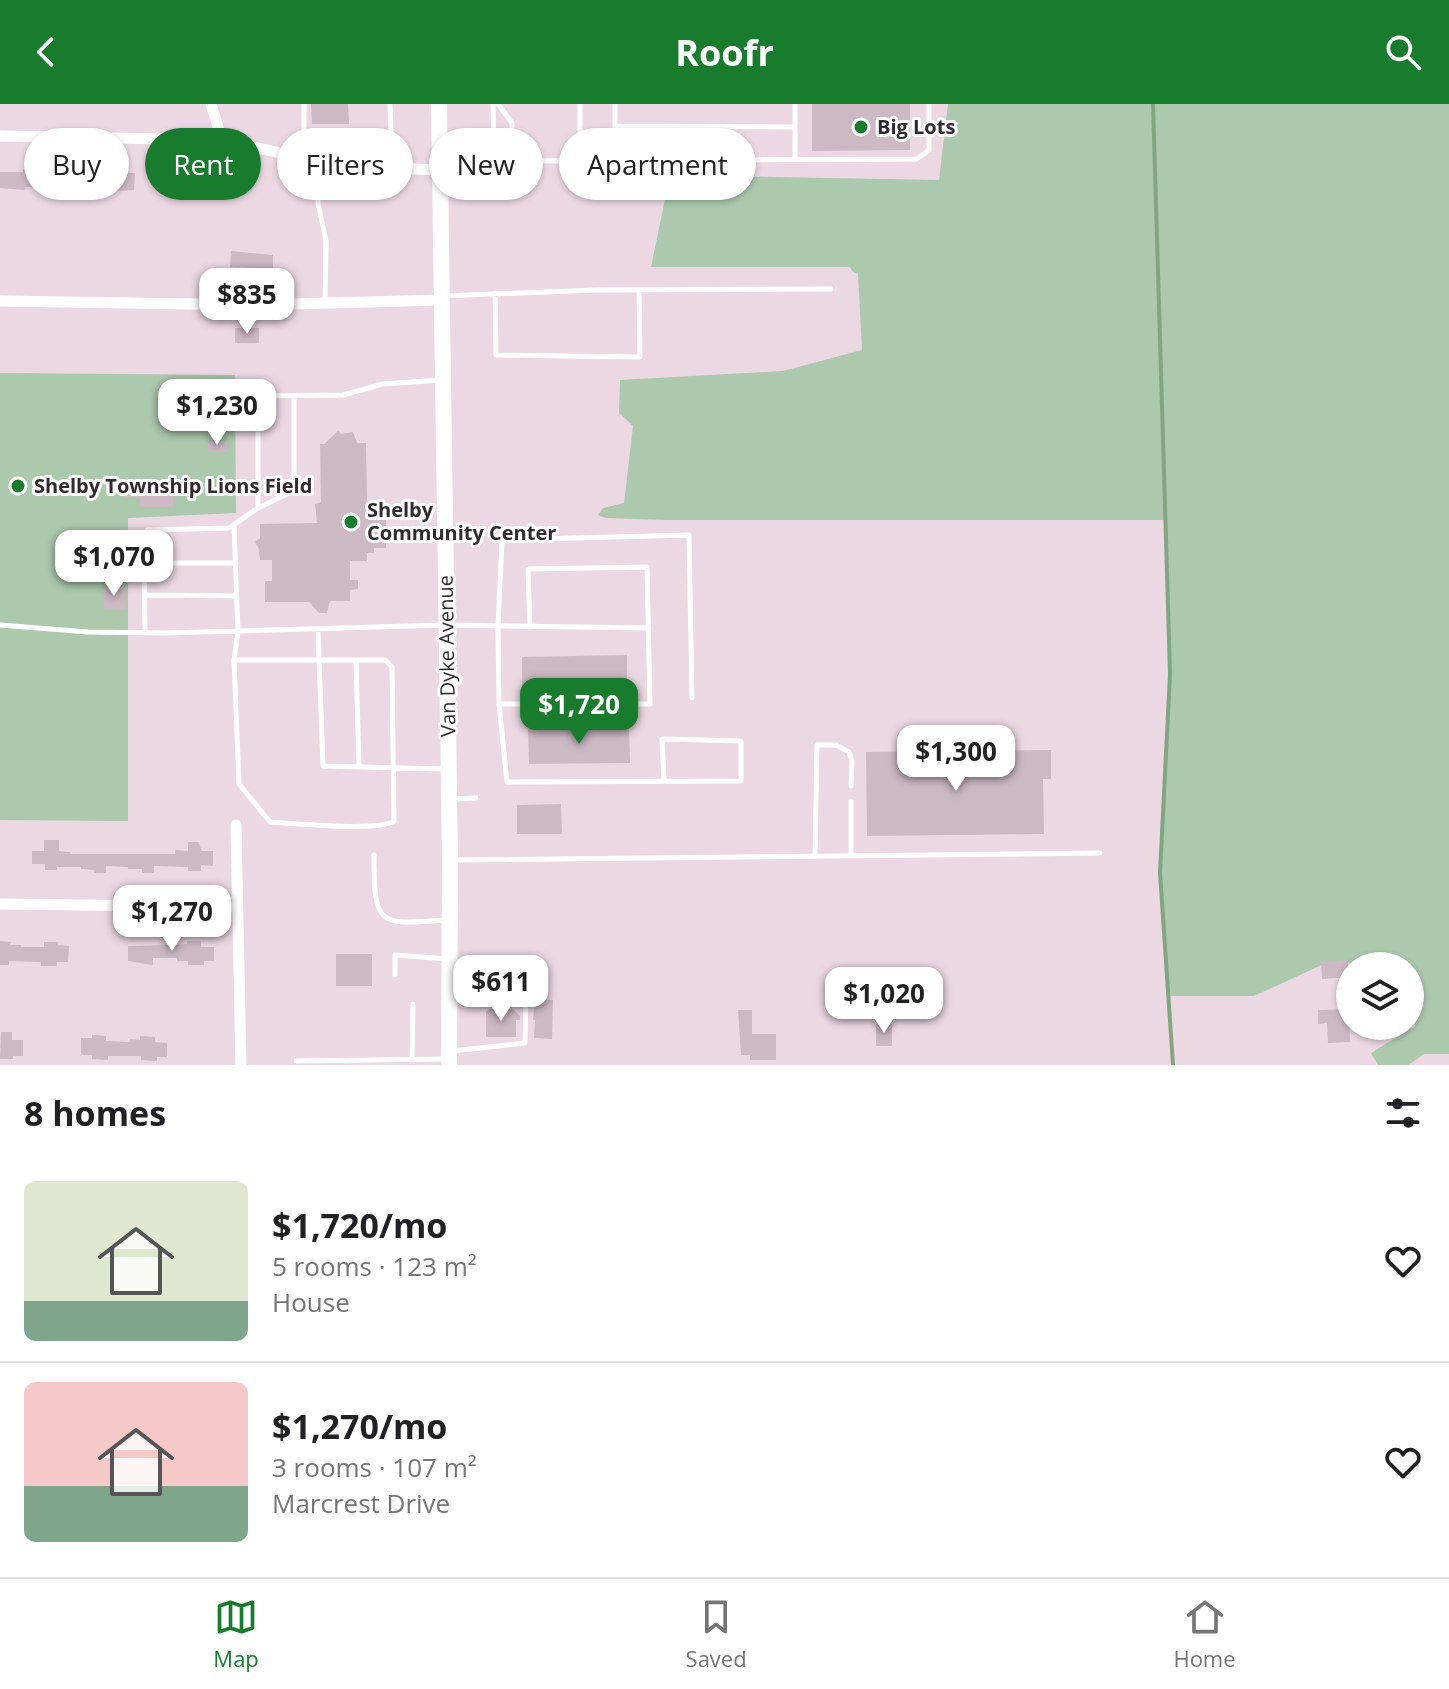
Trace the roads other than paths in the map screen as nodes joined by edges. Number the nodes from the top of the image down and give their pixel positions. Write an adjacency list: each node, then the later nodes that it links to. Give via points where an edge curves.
1 (211, 104): 12 (street)
2 (304, 104): 13 (lane)
3 (390, 104): 14 (lane)
4 (439, 104): 15 (main road, Van Dyke Avenue)
5 (496, 104): 16 (lane); 17 (lane)
6 (580, 104): 18 (lane)
7 (615, 104): 10 (lane)
8 (795, 104): 11 (lane)
9 (929, 104): 22 (lane, via 929,150 917,159)
10 (615, 126): 11 (lane)
11 (795, 127): 22 (lane)
12 (218, 128)
13 (304, 128)
14 (391, 128)
15 (439, 128)
16 (495, 128)
17 (512, 128)
18 (580, 128)
19 (0, 136): 20 (street)
20 (145, 139)
21 (756, 160): 22 (lane)
22 (795, 160)
23 (318, 200): 30 (lane, via 326,241)
24 (440, 200): 28 (main road, Van Dyke Avenue)
25 (831, 289): 26 (lane)
26 (639, 290): 27 (lane); 27 (lane, via 640,357 496,355)
27 (495, 293): 28 (lane)
28 (442, 298): 30 (street); 31 (main road, Van Dyke Avenue)
29 (0, 301): 30 (street)
30 (325, 302)
31 (443, 380): 32 (lane, via 383,384 343,395); 40 (main road, Van Dyke Avenue)
32 (294, 396): 33 (lane, via 294,485 289,493); 33 (lane, via 261,396 258,404)
33 (258, 508): 34 (lane)
34 (234, 526): 35 (lane, via 147,530); 36 (lane)
35 (144, 563): 36 (lane); 37 (lane)
36 (236, 563): 38 (lane)
37 (145, 595): 38 (lane); 46 (lane)
38 (237, 596): 45 (lane)
39 (0, 625): 46 (lane)
40 (445, 625): 41 (lane); 44 (lane); 54 (main road, Van Dyke Avenue)
41 (498, 627): 42 (lane); 50 (lane, via 502,540 689,535); 51 (lane)
42 (530, 627): 43 (lane); 43 (lane, via 528,569 647,567)
43 (649, 628): 51 (lane, via 650,704)
44 (318, 630): 45 (lane); 48 (lane)
45 (238, 632): 46 (lane); 47 (lane)
46 (145, 633)
47 (234, 660): 48 (lane); 53 (lane, via 239,784 270,822 388,825 394,821)
48 (319, 661): 49 (lane); 52 (lane, via 323,766)
49 (356, 661): 52 (lane); 53 (lane, via 385,660 392,667)
50 (692, 698)
51 (499, 704): 55 (lane, via 507,782)
52 (359, 767): 53 (lane)
53 (394, 767): 54 (lane)
54 (449, 769): 58 (main road, Van Dyke Avenue)
55 (664, 781): 55 (lane, via 741,781 741,741 662,739)
56 (851, 786): 63 (lane, via 849,752 836,745 817,745)
57 (476, 798): 58 (lane)
58 (449, 799): 65 (main road, Van Dyke Avenue)
59 (851, 801): 64 (lane)
60 (236, 825): 67 (street)
61 (1100, 853): 64 (lane)
62 (374, 855): 68 (lane, via 374,897 381,913 406,923)
63 (815, 855): 64 (lane); 65 (lane)
64 (851, 855)
65 (450, 860): 68 (main road, Van Dyke Avenue)
66 (0, 904): 67 (street)
67 (237, 907): 76 (street)
68 (449, 919): 69 (main road, Van Dyke Avenue)
69 (448, 959): 70 (lane, via 395,955); 71 (main road, Van Dyke Avenue)
70 (395, 975)
71 (449, 992): 74 (main road, Van Dyke Avenue); 74 (lane, via 526,995 525,1043)
72 (413, 1004): 73 (lane)
73 (412, 1059): 74 (lane); 75 (lane)
74 (449, 1059)
75 (296, 1061)
76 (241, 1065)

